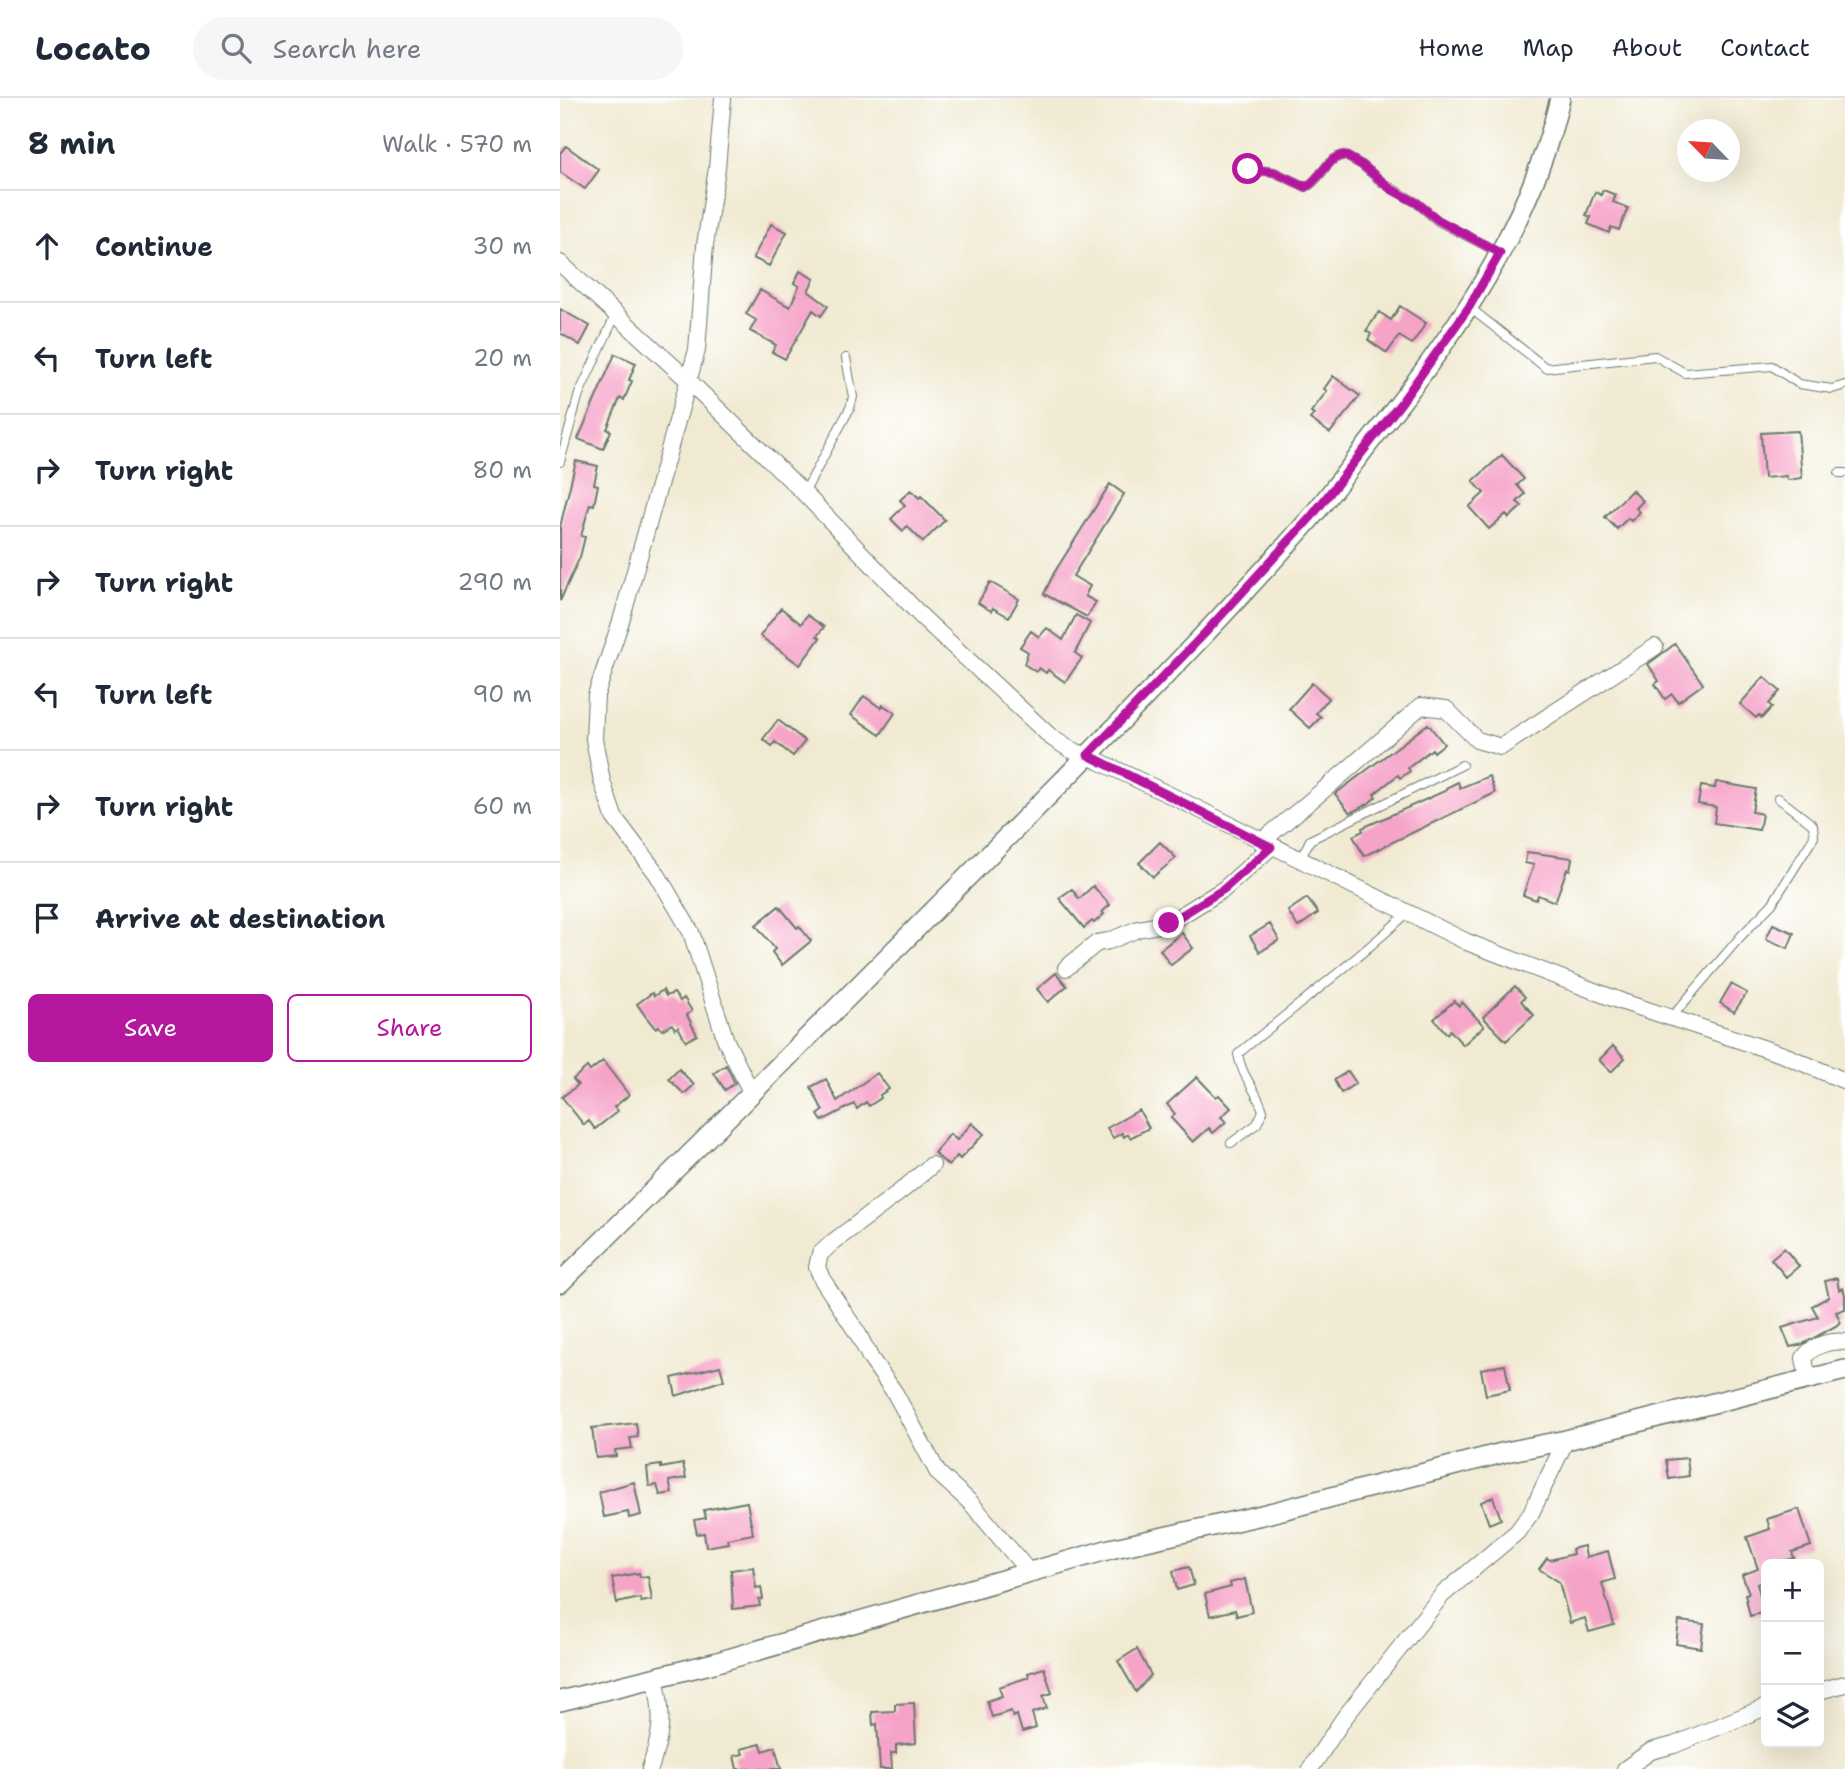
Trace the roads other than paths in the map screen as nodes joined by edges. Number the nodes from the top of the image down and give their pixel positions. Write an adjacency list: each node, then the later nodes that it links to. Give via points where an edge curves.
1 (723, 98): 9 (street, via 704,255 700,332)
2 (1560, 98): 4 (street, via 1523,209)
3 (1248, 169): 4 (lane, via 1274,172 1306,187 1334,158 1344,155 1438,220)
4 (1500, 253): 6 (street)
5 (560, 263): 7 (street)
6 (1469, 307): 10 (lane, via 1546,369 1655,356 1685,373 1772,366 1799,384 1832,389); 14 (street, via 1311,517)
7 (616, 314): 9 (street); 11 (lane, via 579,394)
8 (846, 358): 12 (lane, via 853,397 850,408)
9 (689, 381): 12 (street); 23 (street, via 596,695 594,739 614,817 657,874 691,932 726,1041)
10 (1845, 385)
11 (560, 462)
12 (804, 493): 14 (street, via 923,618 1052,738)
13 (1655, 647): 17 (street, via 1501,747 1477,740 1446,709 1421,706)
14 (1088, 755): 17 (street); 23 (street)
15 (1462, 765): 18 (lane, via 1310,840)
16 (1778, 798): 21 (lane, via 1813,825 1814,837 1772,904)
17 (1266, 844): 18 (street); 20 (street, via 1224,889 1169,923 1097,943)
18 (1300, 860): 19 (street)
19 (1406, 914): 21 (street, via 1467,943); 24 (lane, via 1238,1054 1241,1070 1264,1111 1256,1124)
20 (1066, 968)
21 (1670, 1019): 22 (street, via 1784,1055)
22 (1845, 1081)
23 (752, 1094): 26 (street)
24 (1231, 1143)
25 (932, 1165): 31 (street, via 833,1242 820,1254 817,1267 938,1473 971,1503)
26 (560, 1283)
27 (1845, 1342): 29 (street, via 1809,1350 1804,1357)
28 (1845, 1370): 29 (street)
29 (1808, 1380): 30 (street)
30 (1566, 1440): 31 (street); 38 (street, via 1517,1532 1442,1595 1344,1718)
31 (1029, 1572): 32 (street)
32 (654, 1678): 35 (street); 37 (street, via 662,1720)
33 (1845, 1684): 34 (street)
34 (1824, 1690)
35 (560, 1701)
36 (1761, 1709): 39 (street, via 1651,1751)
37 (650, 1769)
38 (1310, 1769)
39 (1625, 1769)

